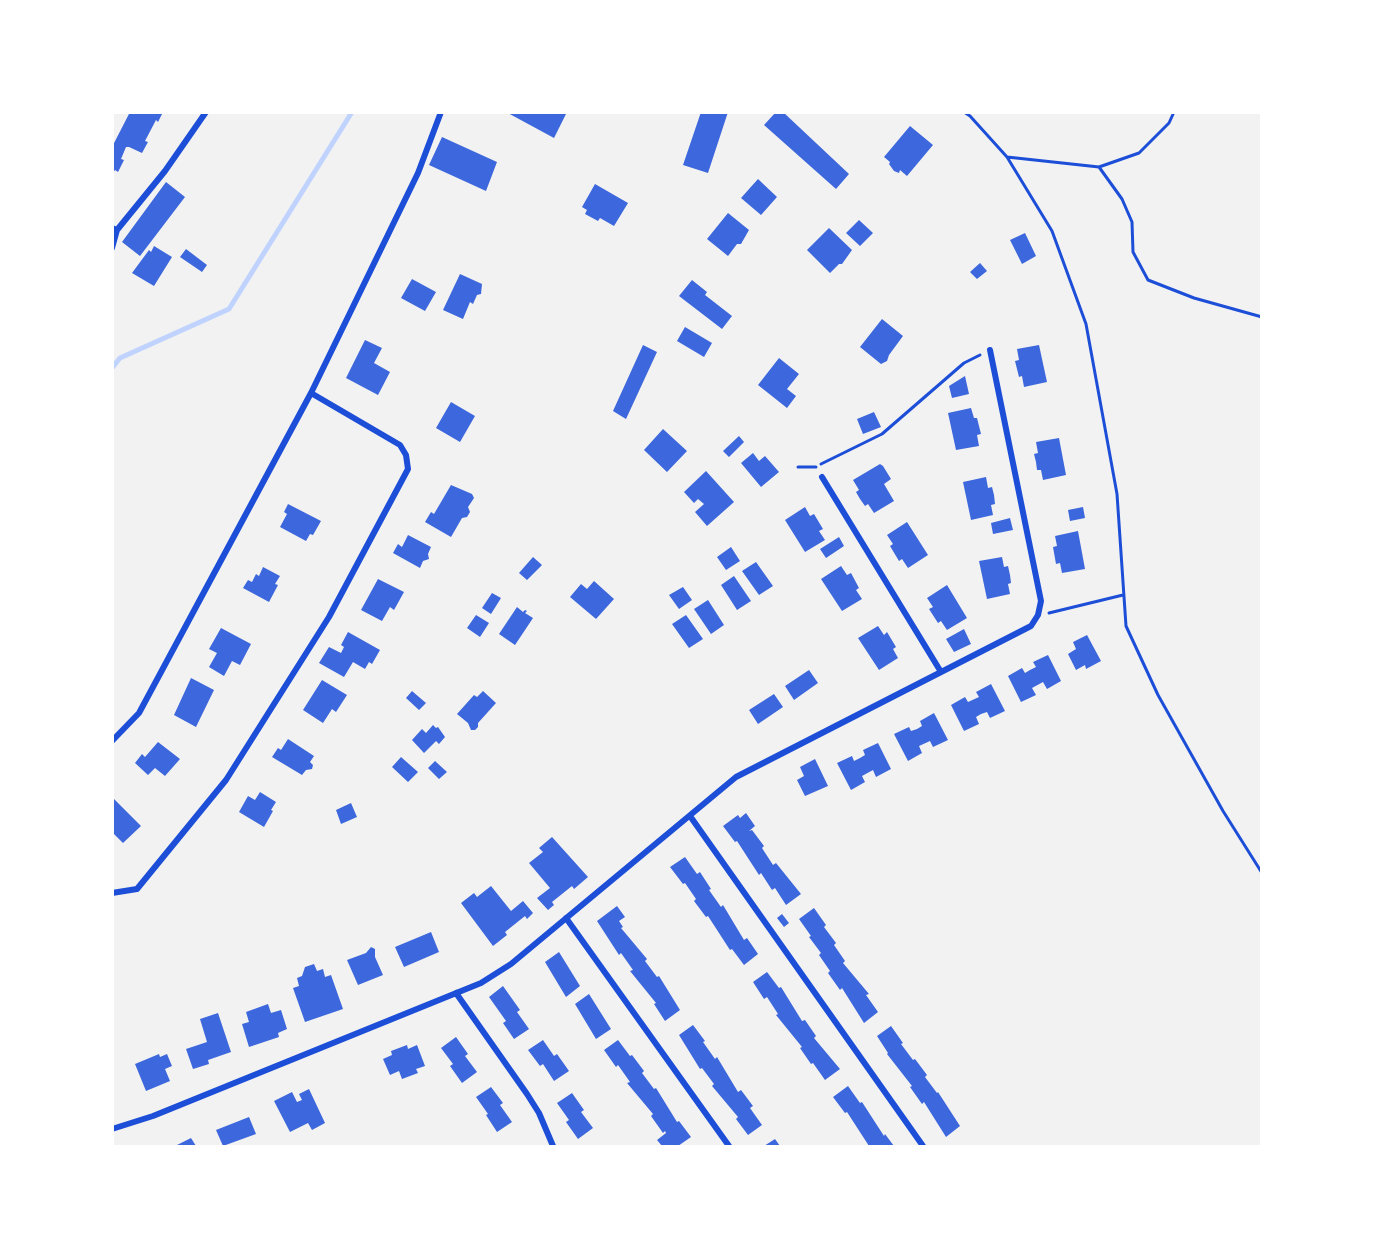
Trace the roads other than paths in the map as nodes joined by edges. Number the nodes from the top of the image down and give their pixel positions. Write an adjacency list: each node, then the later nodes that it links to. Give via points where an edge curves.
1 (206, 112): 3 (street, via 165,171)
2 (441, 112): 6 (street, via 418,173)
3 (115, 229): 4 (street)
4 (112, 248)
5 (990, 350): 8 (street, via 1041,601 1032,626)
6 (311, 393): 9 (street, via 139,713); 11 (street, via 400,445 408,469 329,617 226,780 137,889)
7 (822, 477): 8 (street)
8 (940, 672): 10 (street, via 736,777)
9 (112, 741)
10 (690, 816): 12 (street); 17 (street)
11 (112, 893)
12 (566, 918): 13 (street, via 495,975); 16 (street)
13 (456, 993): 14 (street); 15 (street, via 527,1094)
14 (112, 1129)
15 (553, 1146)
16 (729, 1146)
17 (923, 1146)

